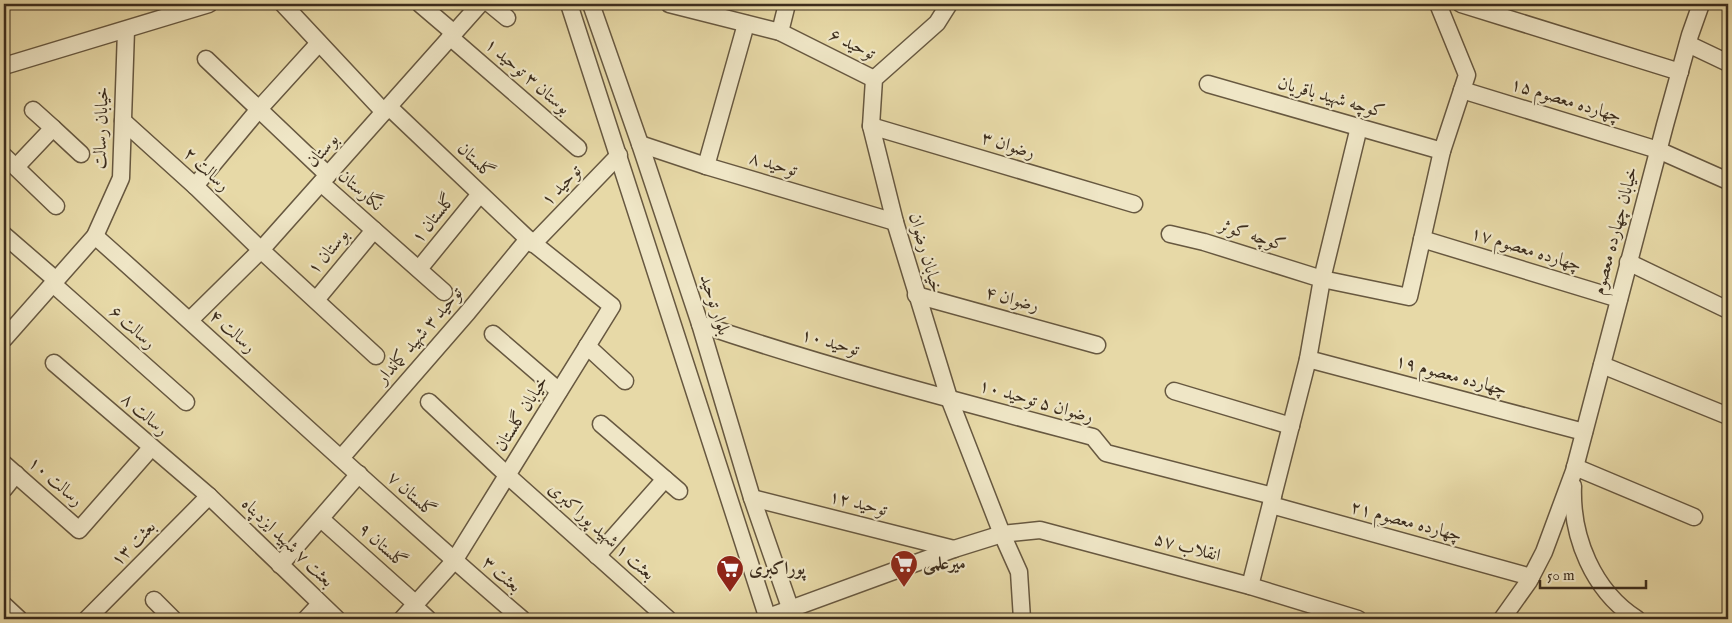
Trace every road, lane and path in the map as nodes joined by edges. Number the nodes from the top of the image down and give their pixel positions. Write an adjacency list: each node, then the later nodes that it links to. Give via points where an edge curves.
1 (210, 4): 16 (street)
2 (283, 4): 19 (street, گلستان)
3 (420, 4): 18 (street, بوستان ۳ توحید ۱)
4 (480, 4): 18 (street, بوستان)
5 (490, 4): 14 (street)
6 (569, 4): 40 (street)
7 (591, 4): 35 (street, بلوار توحید)
8 (669, 4): 15 (street, توحید ۶)
9 (788, 4): 17 (street)
10 (950, 4): 25 (street, via 937,23)
11 (1438, 4): 27 (street, via 1467,75)
12 (1461, 4): 24 (street)
13 (1701, 4): 20 (street, خیابان چهارده معصوم)
14 (507, 18)
15 (746, 24): 17 (street, توحید ۶); 42 (street)
16 (126, 30): 23 (street); 31 (street, خیابان رسالت)
17 (780, 32): 25 (street, توحید ۶)
18 (452, 35): 30 (street, بوستان); 36 (street, بوستان ۳ توحید ۱)
19 (319, 43): 28 (street); 30 (street, گلستان)
20 (1688, 44): 22 (street); 24 (street, خیابان چهارده معصوم)
21 (206, 59): 28 (street, نگارستان)
22 (1728, 63)
23 (4, 66)
24 (1680, 72): 37 (street, خیابان چهارده معصوم)
25 (874, 79): 32 (street, خیابان رضوان)
26 (1208, 84): 33 (street, کوچه شهید باقریان)
27 (1462, 90): 37 (street, چهارده معصوم ۱۵); 38 (street)
28 (259, 109): 43 (street, نگارستان); 45 (street)
29 (33, 110): 34 (street)
30 (386, 110): 43 (street, بوستان); 46 (street, گلستان)
31 (123, 121): 45 (street, رسالت ۲); 53 (street, خیابان رسالت, via 121,178)
32 (871, 126): 47 (street, رضوان ۳); 49 (street, خیابان رضوان)
33 (1359, 127): 38 (street, کوچه شهید باقریان); 59 (street)
34 (53, 128): 39 (street); 41 (street)
35 (640, 144): 42 (street, توحید ۸); 67 (street, بلوار توحید)
36 (578, 148)
37 (1658, 150): 44 (street, چهارده معصوم ۱۵); 57 (street, خیابان چهارده معصوم)
38 (1442, 151): 54 (street)
39 (81, 154)
40 (619, 155): 55 (street, توحید ۱); 122 (street)
41 (10, 162): 48 (street)
42 (706, 166): 49 (street, توحید ۸)
43 (324, 179): 50 (street, نگارستان); 56 (street, بوستان)
44 (1728, 181)
45 (195, 186): 56 (street, رسالت ۲)
46 (480, 194): 55 (street, گلستان); 58 (street, گلستان ۱)
47 (1134, 204)
48 (56, 206)
49 (895, 222): 62 (street, خیابان رضوان)
50 (374, 230): 58 (street, نگارستان); 64 (street, بوستان ۱)
51 (1170, 234): 59 (street, کوچه کوثر)
52 (4, 235): 60 (street, رسالت ۶)
53 (95, 236): 60 (street, خیابان رسالت); 66 (street, رسالت ۴)
54 (1422, 239): 59 (street, کوچه کوثر, via 1409,297); 63 (street, چهارده معصوم ۱۷)
55 (531, 242): 71 (street, خیابان گلستان, via 612,306); 88 (street, توحید ۳ شهید کماندار)
56 (261, 250): 64 (street, بوستان ۱); 66 (street, بوستان)
57 (1628, 262): 63 (street, خیابان چهارده معصوم); 65 (street)
58 (419, 269): 61 (street, نگارستان)
59 (1322, 279): 73 (street)
60 (54, 282): 68 (street, خیابان رسالت); 80 (street, رسالت ۶)
61 (444, 292)
62 (916, 295): 70 (street, رضوان ۴); 79 (street, خیابان رضوان)
63 (1619, 298): 75 (street, خیابان چهارده معصوم)
64 (316, 300): 72 (street, بوستان ۱)
65 (1728, 310)
66 (190, 320): 88 (street, رسالت ۴)
67 (700, 324): 79 (street, توحید ۱۰); 97 (street, بلوار توحید)
68 (7, 328)
69 (493, 334): 77 (street)
70 (1096, 345)
71 (587, 346): 76 (street); 77 (street, خیابان گلستان)
72 (376, 356)
73 (1308, 360): 84 (street); 85 (street, چهارده معصوم ۱۹)
74 (54, 363): 86 (street, رسالت ۸)
75 (1602, 365): 82 (street); 85 (street, خیابان چهارده معصوم)
76 (625, 381)
77 (559, 391): 92 (street, خیابان گلستان)
78 (1174, 391): 84 (street)
79 (949, 398): 87 (street, رضوان ۵ توحید ۱۰, via 1093,437); 101 (street, خیابان رضوان)
80 (186, 402)
81 (429, 402): 92 (street, بعثت ۱ شهید پوراکبری)
82 (1728, 416)
83 (601, 424): 93 (street)
84 (1291, 426): 98 (street)
85 (1584, 432): 90 (street, خیابان چهارده معصوم)
86 (151, 448): 89 (street, رسالت ۱۰, via 79,530); 96 (street, رسالت ۸)
87 (1106, 453): 98 (street, چهارده معصوم ۲۱)
88 (341, 458): 91 (street, گلستان ۷)
89 (10, 469): 94 (street)
90 (1575, 469): 99 (street); 106 (street); 126 (street, via 1573,499 1576,528 1586,556 1611,598)
91 (359, 474): 100 (street); 104 (street, گلستان ۷)
92 (507, 475): 103 (street, بعثت ۱ شهید پوراکبری); 104 (street, خیابان گلستان)
93 (665, 479): 95 (street); 103 (street)
94 (4, 489)
95 (679, 491)
96 (209, 496): 105 (street, بعثت ۷ شهید ایزدپناه); 114 (street, بعثت ۱۳)
97 (752, 498): 102 (street, توحید ۱۲); 112 (street, بلوار توحید)
98 (1272, 500): 106 (street, چهارده معصوم ۲۱); 107 (street)
99 (1694, 517)
100 (322, 519): 105 (street); 111 (street, گلستان ۹)
101 (1002, 534): 102 (street, انقلاب ۵۷); 107 (street, انقلاب ۵۷, via 1040,530); 123 (street, خیابان رضوان, via 1019,572)
102 (954, 549): 112 (street, انقلاب ۵۷)
103 (598, 556): 121 (street, بعثت ۱ شهید پوراکبری)
104 (454, 561): 111 (street, خیابان گلستان); 120 (street, بعثت ۳)
105 (280, 565): 109 (street, بعثت ۷ شهید ایزدپناه)
106 (1532, 577): 125 (street)
107 (1250, 586): 124 (street, انقلاب ۵۷)
108 (154, 600): 115 (street)
109 (320, 604): 116 (street); 117 (street, بعثت ۷ شهید ایزدپناه)
110 (4, 605): 113 (street)
111 (415, 605): 118 (street, خیابان گلستان); 119 (street, گلستان ۹)
112 (793, 614): 122 (street, انقلاب ۵۷)
113 (18, 619)
114 (87, 619)
115 (173, 619)
116 (306, 619)
117 (337, 619)
118 (402, 619)
119 (428, 619)
120 (522, 619)
121 (668, 619)
122 (766, 619)
123 (1022, 619)
124 (1358, 619)
125 (1502, 619)
126 (1637, 619)

